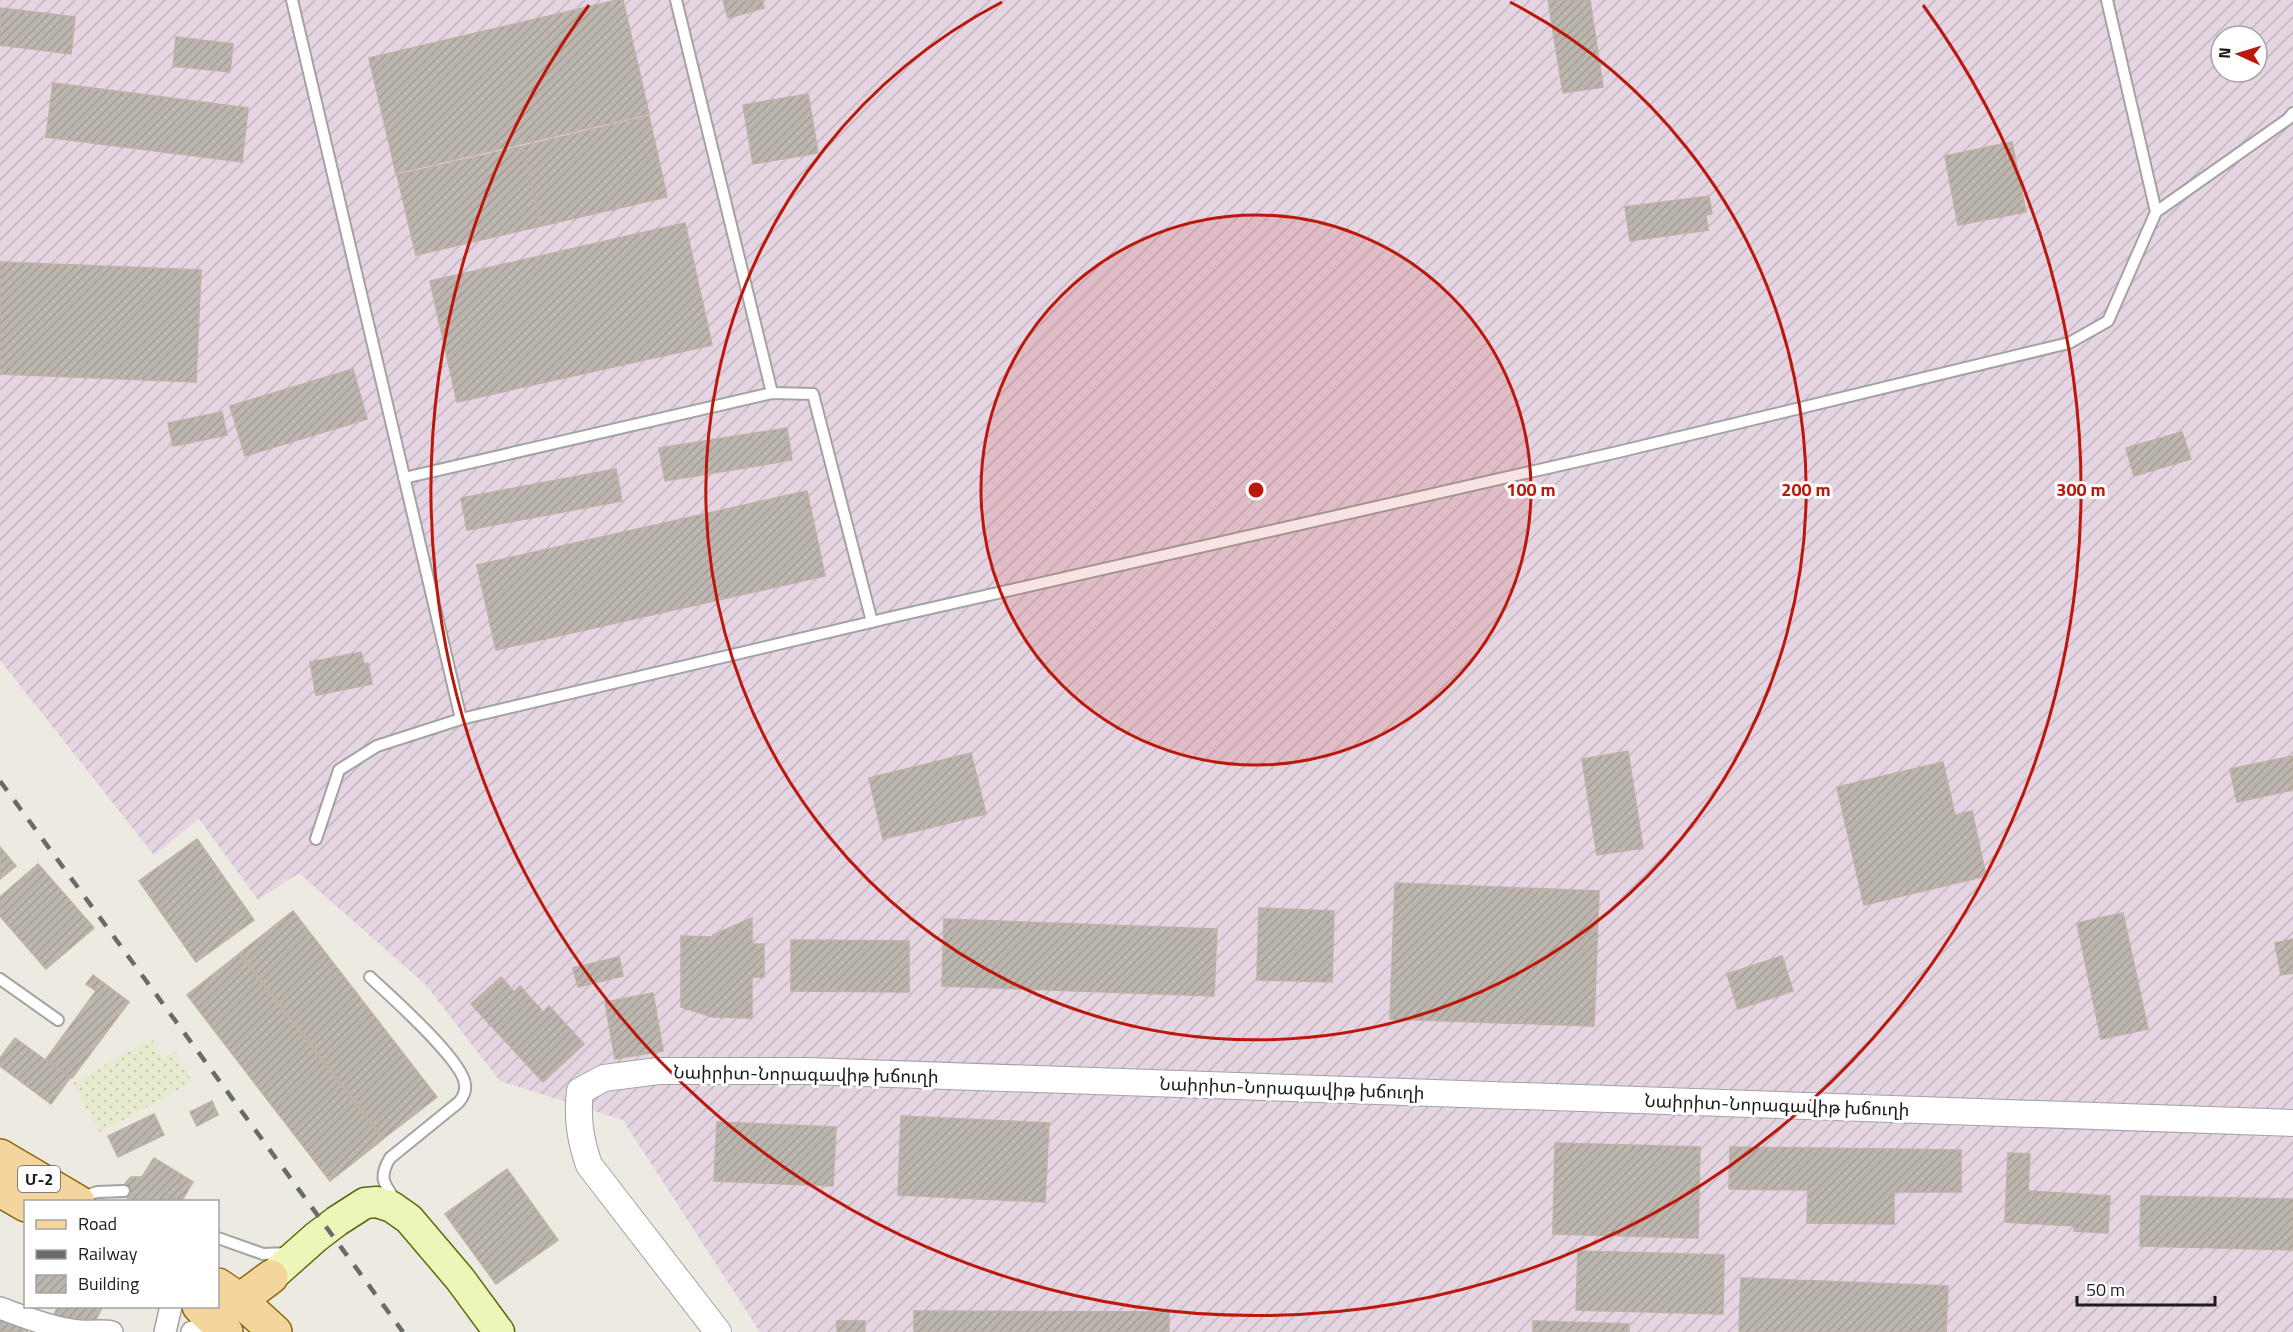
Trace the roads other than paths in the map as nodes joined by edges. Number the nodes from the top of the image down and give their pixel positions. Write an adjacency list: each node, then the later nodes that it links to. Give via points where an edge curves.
1 (292, 0): 7 (lane)
2 (676, 0): 6 (lane)
3 (2107, 0): 5 (lane)
4 (2293, 113): 5 (lane)
5 (2156, 212): 8 (lane, via 2108,321 2069,343 1618,452)
6 (772, 393): 7 (lane); 8 (lane, via 813,394)
7 (404, 478): 9 (lane)
8 (872, 621): 9 (lane)
9 (461, 719): 10 (lane, via 377,746 339,770)
10 (316, 839)
11 (370, 977): 21 (lane, via 430,1036 460,1071 465,1083 459,1102 390,1158 383,1169 386,1187)
12 (0, 979): 13 (lane)
13 (58, 1020)
14 (2293, 1123): 33 (street, Նաիրիտ-Նորագավիթ խճուղի, via 819,1071 658,1071 604,1078 580,1091 580,1139 589,1165)
15 (0, 1156): 18 (main road, Մ-2)
16 (0, 1191): 20 (main road, Մ-2)
17 (124, 1191): 19 (lane, via 97,1192)
18 (74, 1200)
19 (78, 1200)
20 (24, 1204)
21 (409, 1219): 23 (main road, via 392,1207 365,1203); 32 (main road)
22 (219, 1238): 23 (lane, via 263,1254)
23 (298, 1252): 25 (main road)
24 (219, 1275): 25 (main road)
25 (271, 1277): 26 (main road); 31 (main road, via 270,1306)
26 (219, 1306)
27 (0, 1308): 29 (street, via 51,1325)
28 (210, 1311): 30 (street); 31 (main road)
29 (112, 1332)
30 (165, 1332)
31 (276, 1332)
32 (499, 1332)
33 (718, 1332)

